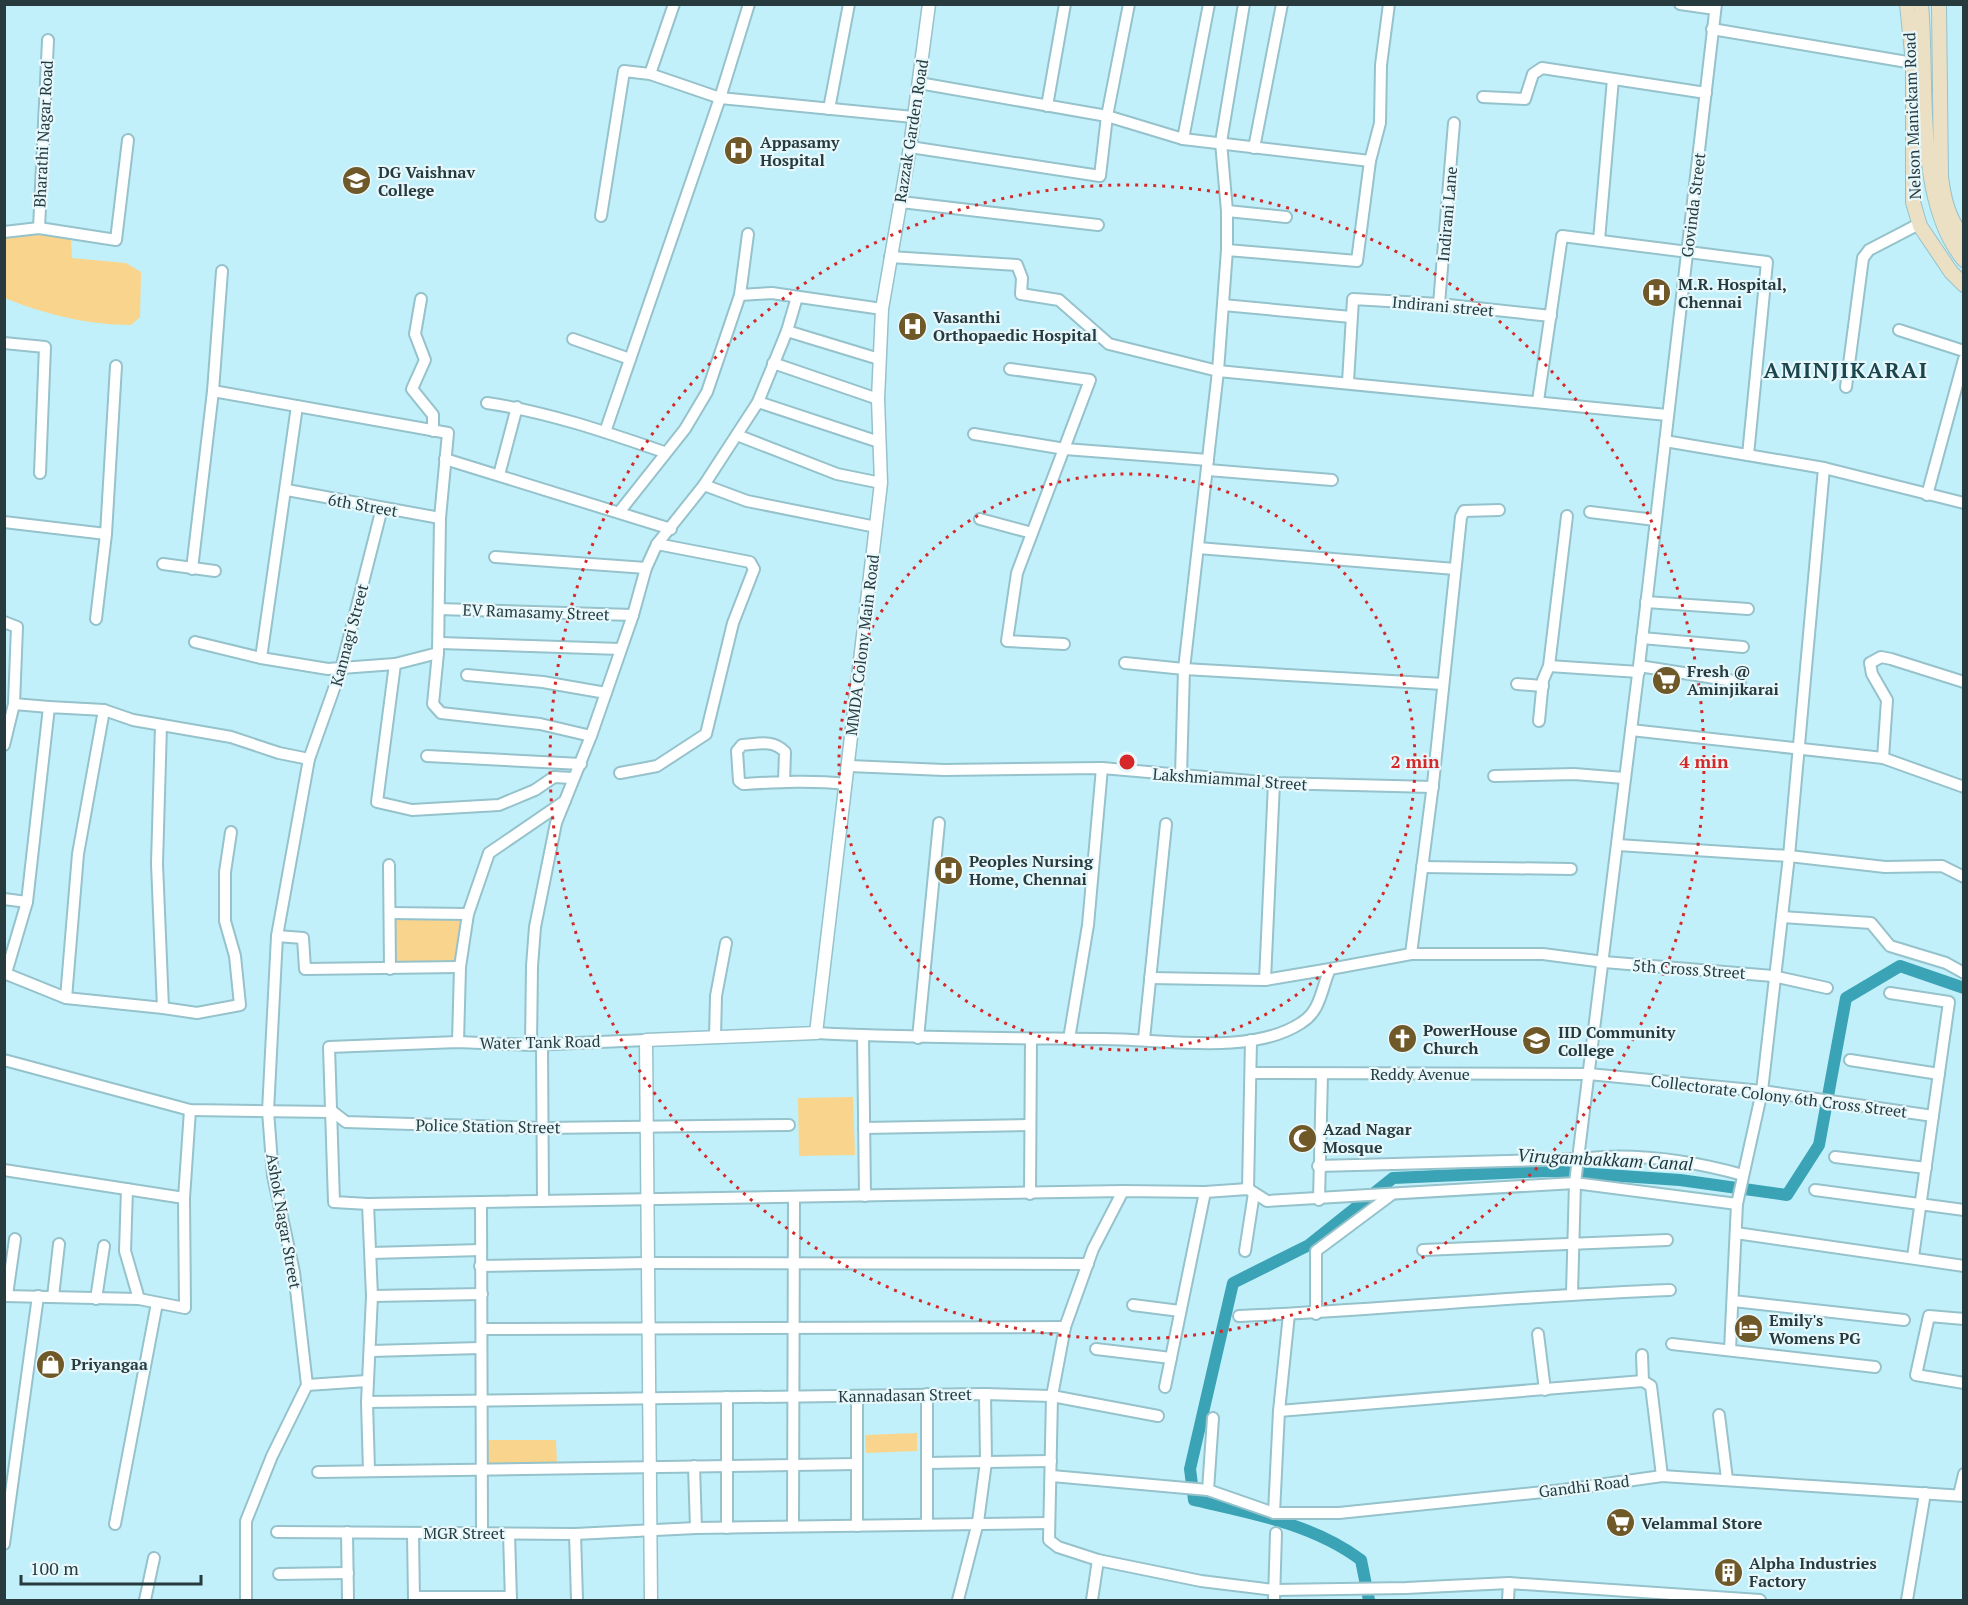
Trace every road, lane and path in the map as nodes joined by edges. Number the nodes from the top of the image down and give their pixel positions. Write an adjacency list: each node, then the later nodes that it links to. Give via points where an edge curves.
1 (674, 4): 19 (street)
2 (749, 4): 24 (street)
3 (849, 4): 26 (street)
4 (929, 4): 21 (street, Razzak Garden Road)
5 (1065, 4): 25 (street)
6 (1129, 4): 27 (street)
7 (1209, 4): 30 (street)
8 (1244, 4): 32 (street)
9 (1282, 4): 34 (street)
10 (1389, 4): 35 (street, via 1381,65 1380,123)
11 (1680, 4): 15 (street)
12 (1907, 4): 18 (main road, Nelson Manickam Road)
13 (1921, 4): 46 (main road, via 1935,205)
14 (1939, 4): 46 (main road, Nelson Manickam Road, via 1941,177 1945,204)
15 (1715, 7): 16 (street, Govinda Street)
16 (1712, 29): 18 (street); 22 (street, Govinda Street)
17 (48, 40): 42 (street, Bharathi Nagar Road)
18 (1913, 63): 40 (main road, Nelson Manickam Road, via 1913,202)
19 (650, 74): 24 (street); 38 (street, via 624,71)
20 (1613, 79): 22 (street); 23 (street, via 1542,68 1533,74 1525,99); 45 (street)
21 (919, 83): 25 (street); 28 (street, Razzak Garden Road)
22 (1706, 93): 48 (street, Govinda Street)
23 (1483, 97)
24 (720, 98): 26 (street); 66 (street)
25 (1047, 106): 27 (street)
26 (829, 109): 28 (street)
27 (1107, 116): 30 (street); 33 (street, via 1100,176)
28 (913, 117): 33 (street, Razzak Garden Road)
29 (1454, 123): 56 (street, Indirani Lane)
30 (1183, 139): 32 (street)
31 (128, 140): 42 (street, via 116,240)
32 (1221, 142): 34 (street); 37 (street)
33 (909, 147): 36 (street, Razzak Garden Road)
34 (1254, 148): 35 (street)
35 (1370, 161): 47 (street, via 1357,261)
36 (900, 202): 41 (street); 49 (street, Razzak Garden Road)
37 (1227, 211): 39 (street); 47 (street)
38 (601, 216)
39 (1286, 217)
40 (1919, 224): 52 (main road, Nelson Manickam Road); 74 (street, via 1869,250 1863,258)
41 (1098, 225)
42 (39, 228): 43 (street)
43 (4, 232)
44 (748, 234): 53 (street)
45 (1599, 240): 48 (street); 59 (street, via 1562,236)
46 (1959, 243): 50 (main road)
47 (1227, 250): 57 (street)
48 (1688, 251): 82 (street, Govinda Street); 91 (street, via 1767,262)
49 (890, 257): 58 (street, MMDA Colony Main Road); 72 (street, via 1017,266 1022,278 1021,294 1059,300 1109,344)
50 (1964, 260)
51 (222, 271): 75 (street)
52 (1964, 285)
53 (740, 295): 54 (street, via 772,293); 90 (street, via 707,392 685,429)
54 (796, 297): 58 (street); 62 (street)
55 (421, 299): 83 (street, via 415,334 425,360 412,389 433,415)
56 (1439, 304): 59 (street, Indirani street); 60 (street, Indirani street, via 1353,299)
57 (1223, 305): 60 (street); 72 (street)
58 (882, 309): 67 (street, MMDA Colony Main Road)
59 (1551, 316): 77 (street)
60 (1351, 318): 73 (street)
61 (1899, 330): 65 (street)
62 (787, 331): 67 (street); 69 (street)
63 (573, 339): 66 (street)
64 (4, 343): 95 (street, via 45,347)
65 (1964, 351)
66 (630, 358): 84 (street)
67 (879, 359): 76 (street, MMDA Colony Main Road)
68 (1964, 359): 101 (street)
69 (773, 363): 76 (street); 78 (street)
70 (116, 366): 115 (street)
71 (1010, 369): 89 (street, via 1090,380)
72 (1218, 371): 73 (street); 93 (street)
73 (1348, 382): 77 (street)
74 (1846, 387)
75 (213, 392): 80 (street); 121 (street)
76 (878, 399): 88 (street, MMDA Colony Main Road)
77 (1538, 401): 82 (street)
78 (758, 402): 86 (street); 88 (street)
79 (487, 403): 81 (street)
80 (297, 406): 83 (street); 100 (street)
81 (517, 407): 84 (street); 96 (street)
82 (1667, 415): 87 (street, Govinda Street)
83 (433, 431): 92 (street, via 448,433)
84 (605, 432): 90 (street)
85 (974, 434): 89 (street)
86 (737, 435): 98 (street, via 837,474); 99 (street)
87 (1665, 441): 91 (street); 110 (street, Govinda Street)
88 (879, 442): 98 (street, MMDA Colony Main Road)
89 (1065, 449): 93 (street); 114 (street)
90 (664, 452): 105 (street)
91 (1748, 455): 94 (street)
92 (445, 459): 96 (street); 108 (street)
93 (1208, 465): 97 (street); 117 (street)
94 (1824, 468): 101 (street); 158 (street)
95 (40, 473)
96 (499, 475): 105 (street)
97 (1332, 480)
98 (881, 483): 112 (street, MMDA Colony Main Road)
99 (705, 484): 112 (street, via 747,501); 113 (street)
100 (287, 490): 103 (street, 6th Street); 136 (street)
101 (1927, 495): 102 (street)
102 (1964, 503)
103 (382, 508): 108 (street, 6th Street); 140 (street, Kannagi Street)
104 (1499, 510): 122 (street, via 1464,512)
105 (620, 512): 113 (street)
106 (1590, 512): 110 (street)
107 (1567, 516): 139 (street)
108 (440, 518): 125 (street)
109 (980, 519): 114 (street)
110 (1655, 520): 124 (street, Govinda Street)
111 (4, 522): 115 (street)
112 (876, 527): 163 (street, MMDA Colony Main Road)
113 (671, 529): 116 (street)
114 (1032, 533): 132 (street, via 1017,573 1007,641)
115 (106, 534): 128 (street)
116 (657, 544): 120 (street); 165 (street, via 750,562 754,568 733,623 706,734 657,766)
117 (1198, 548): 122 (street); 141 (street)
118 (495, 557): 120 (street)
119 (163, 564): 121 (street)
120 (646, 568): 127 (street)
121 (192, 569): 123 (street)
122 (1455, 569): 146 (street)
123 (215, 571)
124 (1646, 602): 126 (street); 130 (street, Govinda Street)
125 (439, 609): 127 (street, EV Ramasamy Street); 134 (street)
126 (1748, 609)
127 (633, 615): 135 (street)
128 (96, 619)
129 (4, 622): 150 (street, via 17,627)
130 (1642, 638): 133 (street); 142 (street, Govinda Street)
131 (195, 642): 136 (street)
132 (1064, 644)
133 (1743, 647)
134 (439, 648): 135 (street); 138 (street); 156 (street, via 433,704 441,713 540,724)
135 (620, 649): 149 (street)
136 (261, 658): 140 (street)
137 (1125, 663): 141 (street)
138 (395, 664): 140 (street); 168 (street, via 377,802 412,810 499,805 554,777)
139 (1549, 666): 142 (street); 148 (street)
140 (341, 669): 161 (street, Kannagi Street)
141 (1184, 669): 146 (street); 166 (street)
142 (1639, 669): 144 (street); 155 (street, Govinda Street)
143 (467, 675): 149 (street)
144 (1740, 682)
145 (1964, 682): 160 (street, via 1891,659 1881,657 1870,663 1887,700)
146 (1443, 684): 173 (street)
147 (1517, 684): 148 (street)
148 (1543, 686): 153 (street)
149 (606, 693): 156 (street)
150 (14, 705): 151 (street); 157 (street)
151 (49, 707): 152 (street); 186 (street)
152 (104, 710): 154 (street); 204 (street, via 78,854)
153 (1539, 721)
154 (161, 725): 161 (street, via 231,737); 205 (street, via 157,864)
155 (1631, 730): 158 (street); 169 (street, Govinda Street)
156 (591, 736): 162 (street)
157 (4, 745)
158 (1798, 750): 160 (street); 180 (street)
159 (427, 756): 162 (street)
160 (1883, 758): 174 (street)
161 (309, 759): 190 (street, Ashok Nagar Street)
162 (581, 764): 168 (street)
163 (849, 766): 164 (street, Lakshmiammal Street, via 944,770); 172 (street, MMDA Colony Main Road)
164 (1102, 768): 166 (street, Lakshmiammal Street); 211 (street, via 1088,925)
165 (620, 773)
166 (1181, 776): 171 (street, Lakshmiammal Street)
167 (1494, 776): 169 (street, via 1574,774)
168 (572, 778): 175 (street)
169 (1624, 778): 179 (street, Govinda Street)
170 (784, 782): 170 (street, via 743,784 739,781 737,751 742,745 771,742 785,752); 172 (street)
171 (1274, 783): 173 (street, Lakshmiammal Street); 201 (street)
172 (846, 784): 206 (street, MMDA Colony Main Road)
173 (1433, 787): 182 (street)
174 (1964, 787)
175 (565, 801): 188 (street, via 489,853); 216 (street, via 553,834 535,927 531,966)
176 (939, 823): 209 (street)
177 (1166, 824): 200 (street)
178 (231, 832): 205 (street, via 225,872 225,921 235,957 240,1005 197,1012)
179 (1618, 845): 180 (street); 193 (street, Govinda Street)
180 (1789, 856): 184 (street, via 1885,867 1942,866); 189 (street)
181 (389, 865): 187 (street)
182 (1422, 867): 183 (street); 192 (street)
183 (1571, 869)
184 (1964, 877)
185 (4, 899): 186 (street)
186 (27, 902): 197 (street)
187 (390, 913): 188 (street); 195 (street)
188 (468, 914): 194 (street)
189 (1782, 917): 198 (street, via 1871,923 1890,946 1946,963); 199 (street)
190 (277, 936): 195 (street, via 303,938 305,969); 225 (street, Ashok Nagar Street)
191 (726, 943): 208 (street, via 716,996)
192 (1411, 954): 193 (street, 5th Cross Street, via 1543,954); 196 (street, 5th Cross Street)
193 (1604, 962): 199 (street, 5th Cross Street); 221 (street, Govinda Street)
194 (460, 967): 195 (street); 215 (street)
195 (390, 969)
196 (1330, 969): 201 (street, 5th Cross Street); 214 (street, via 1316,1011 1281,1034)
197 (5, 973): 204 (street)
198 (1964, 973)
199 (1773, 976): 202 (street, 5th Cross Street); 223 (street)
200 (1150, 978): 201 (street, 5th Cross Street); 212 (street)
201 (1265, 980)
202 (1827, 988)
203 (1890, 993): 222 (street, via 1949,1002)
204 (66, 998): 205 (street)
205 (164, 1008)
206 (816, 1033): 207 (street); 208 (street, Water Tank Road)
207 (863, 1035): 209 (street); 232 (street)
208 (715, 1037): 213 (street, Water Tank Road)
209 (918, 1038): 210 (street)
210 (1031, 1039): 211 (street); 230 (street)
211 (1069, 1039): 212 (street)
212 (1144, 1039): 214 (street, via 1222,1043)
213 (646, 1040): 216 (street, Water Tank Road); 228 (street)
214 (1251, 1040): 219 (street)
215 (458, 1042): 216 (street, Water Tank Road); 226 (street, Water Tank Road, via 329,1047)
216 (536, 1045): 231 (street)
217 (4, 1060): 224 (street)
218 (1850, 1060): 222 (street)
219 (1251, 1073): 220 (street, Reddy Avenue); 243 (street)
220 (1322, 1074): 221 (street, Reddy Avenue); 235 (street)
221 (1590, 1074): 223 (street, Collectorate Colony 6th Cross Street); 234 (street, Govinda Street)
222 (1939, 1074): 227 (street)
223 (1762, 1091): 227 (street, Collectorate Colony 6th Cross Street); 238 (street)
224 (190, 1110): 225 (street); 249 (street)
225 (268, 1111): 226 (street); 308 (street, Ashok Nagar Street, via 273,1176 294,1272)
226 (333, 1112): 231 (street, Police Station Street, via 346,1122); 255 (street, via 334,1202)
227 (1933, 1116): 236 (street)
228 (647, 1125): 229 (street, Police Station Street); 231 (street, Police Station Street); 250 (street)
229 (789, 1125)
230 (1030, 1125): 232 (street); 245 (street)
231 (543, 1128): 252 (street)
232 (864, 1128): 247 (street)
233 (1835, 1157): 236 (street)
234 (1578, 1159): 235 (street); 238 (street, via 1614,1154 1667,1159); 239 (street, Govinda Street)
235 (1318, 1166): 251 (street)
236 (1926, 1168): 256 (street)
237 (4, 1170): 240 (street)
238 (1743, 1175): 254 (street)
239 (1575, 1183): 246 (street); 254 (street); 261 (street, Govinda Street)
240 (127, 1189): 249 (street); 282 (street, via 125,1251)
241 (1815, 1190): 256 (street)
242 (1123, 1191): 244 (street); 245 (street); 271 (street)
243 (1251, 1191): 244 (street); 251 (street, via 1267,1201); 266 (street)
244 (1205, 1192): 286 (street)
245 (1030, 1194): 247 (street)
246 (1391, 1194): 251 (street); 288 (street, via 1316,1251)
247 (865, 1196): 248 (street)
248 (794, 1197): 250 (street); 270 (street)
249 (184, 1198): 284 (street, via 185,1308)
250 (647, 1199): 252 (street); 269 (street)
251 (1319, 1200)
252 (543, 1201): 253 (street)
253 (482, 1202): 255 (street); 264 (street)
254 (1737, 1203): 258 (street)
255 (368, 1204): 267 (street)
256 (1920, 1204): 257 (street); 268 (street)
257 (1964, 1210)
258 (1736, 1233): 268 (street); 283 (street)
259 (15, 1239): 277 (street)
260 (1666, 1240): 261 (street)
261 (1571, 1242): 265 (street); 275 (street, Govinda Street)
262 (59, 1244): 280 (street)
263 (104, 1246): 281 (street)
264 (481, 1250): 267 (street); 272 (street)
265 (1423, 1250)
266 (1245, 1251)
267 (371, 1253): 279 (street)
268 (1913, 1257): 273 (street)
269 (648, 1263): 270 (street); 272 (street); 294 (street)
270 (795, 1263): 271 (street); 295 (street)
271 (1088, 1264): 292 (street)
272 (480, 1266): 276 (street)
273 (1964, 1266)
274 (1670, 1290): 275 (street)
275 (1572, 1293): 288 (street)
276 (482, 1294): 279 (street); 293 (street)
277 (6, 1296): 278 (street)
278 (38, 1296): 280 (street); 359 (street)
279 (372, 1296): 301 (street)
280 (53, 1297): 281 (street)
281 (96, 1299): 282 (street)
282 (139, 1299): 284 (street)
283 (1732, 1301): 291 (street); 300 (street)
284 (157, 1303): 345 (street)
285 (1133, 1305): 286 (street)
286 (1180, 1311): 303 (street)
287 (1289, 1314): 288 (street); 289 (street); 320 (street)
288 (1316, 1314)
289 (1239, 1316)
290 (1964, 1319): 307 (street, via 1929,1316 1916,1375)
291 (1904, 1320)
292 (1065, 1327): 295 (street); 313 (street)
293 (483, 1329): 294 (street); 298 (street)
294 (649, 1329): 295 (street); 317 (street)
295 (795, 1329): 316 (street)
296 (1539, 1334): 310 (street)
297 (1672, 1344): 300 (street)
298 (480, 1348): 301 (street); 318 (street)
299 (1096, 1349): 303 (street)
300 (1730, 1350): 304 (street)
301 (371, 1351): 305 (street)
302 (1642, 1355): 306 (street)
303 (1171, 1358): 309 (street)
304 (1875, 1367)
305 (367, 1381): 308 (street); 319 (street)
306 (1643, 1381): 310 (street); 337 (street, via 1651,1386)
307 (1964, 1383)
308 (307, 1385): 370 (street, via 246,1521)
309 (1165, 1387)
310 (1545, 1390): 320 (street)
311 (927, 1394): 312 (street, Kannadasan Street); 314 (street, Kannadasan Street); 326 (street)
312 (985, 1394): 313 (street, Kannadasan Street); 325 (street)
313 (1052, 1395): 322 (street, Kannadasan Street); 324 (street)
314 (857, 1396): 316 (street, Kannadasan Street); 327 (street)
315 (727, 1397): 316 (street, Kannadasan Street); 317 (street, Kannadasan Street); 329 (street)
316 (792, 1397): 328 (street)
317 (649, 1398): 318 (street, Kannadasan Street); 330 (street)
318 (482, 1401): 319 (street, Kannadasan Street); 332 (street)
319 (367, 1402): 334 (street)
320 (1278, 1411): 342 (street)
321 (1719, 1415): 338 (street)
322 (1158, 1416)
323 (1213, 1418): 339 (street)
324 (1051, 1461): 325 (street); 336 (street)
325 (986, 1462): 326 (street); 343 (street)
326 (927, 1463): 346 (street)
327 (857, 1464): 328 (street); 348 (street)
328 (792, 1465): 329 (street); 347 (street)
329 (728, 1466): 331 (street); 350 (street)
330 (650, 1467): 331 (street); 332 (street); 351 (street)
331 (694, 1467): 349 (street)
332 (482, 1470): 334 (street); 355 (street)
333 (318, 1472): 334 (street)
334 (369, 1472)
335 (1964, 1474): 341 (street)
336 (1052, 1476): 339 (street, Gandhi Road); 344 (street)
337 (1662, 1476): 338 (street, Gandhi Road); 342 (street, Gandhi Road, via 1339,1513)
338 (1727, 1479): 340 (street, Gandhi Road)
339 (1208, 1490): 342 (street, Gandhi Road)
340 (1925, 1493): 341 (street, Gandhi Road); 379 (street)
341 (1961, 1495)
342 (1274, 1513)
343 (978, 1522): 344 (street, MGR Street); 346 (street, MGR Street); 374 (street)
344 (1049, 1523): 361 (street, via 1049,1540 1058,1547)
345 (115, 1524)
346 (927, 1524): 348 (street, MGR Street)
347 (793, 1526): 348 (street, MGR Street); 350 (street, MGR Street)
348 (856, 1526)
349 (696, 1527): 350 (street, MGR Street); 351 (street, MGR Street)
350 (727, 1527)
351 (650, 1530): 358 (street, MGR Street); 373 (street)
352 (277, 1532): 353 (street, MGR Street)
353 (347, 1533): 354 (street, MGR Street); 362 (street)
354 (413, 1533): 355 (street, MGR Street); 367 (street)
355 (482, 1533): 357 (street, MGR Street)
356 (1276, 1533): 366 (street)
357 (509, 1534): 358 (street, MGR Street); 368 (street)
358 (575, 1534): 372 (street)
359 (4, 1544)
360 (154, 1558): 369 (street)
361 (1098, 1560): 366 (street); 375 (street)
362 (348, 1573): 363 (street); 371 (street)
363 (279, 1574)
364 (1509, 1583): 365 (street); 377 (street); 378 (street)
365 (1406, 1588): 366 (street, via 1347,1587); 376 (street)
366 (1274, 1595)
367 (414, 1599): 368 (street)
368 (511, 1599)
369 (145, 1600)
370 (246, 1600)
371 (348, 1600)
372 (576, 1600)
373 (651, 1600)
374 (958, 1600)
375 (1092, 1600)
376 (1405, 1600)
377 (1508, 1600)
378 (1760, 1600)
379 (1907, 1600)

